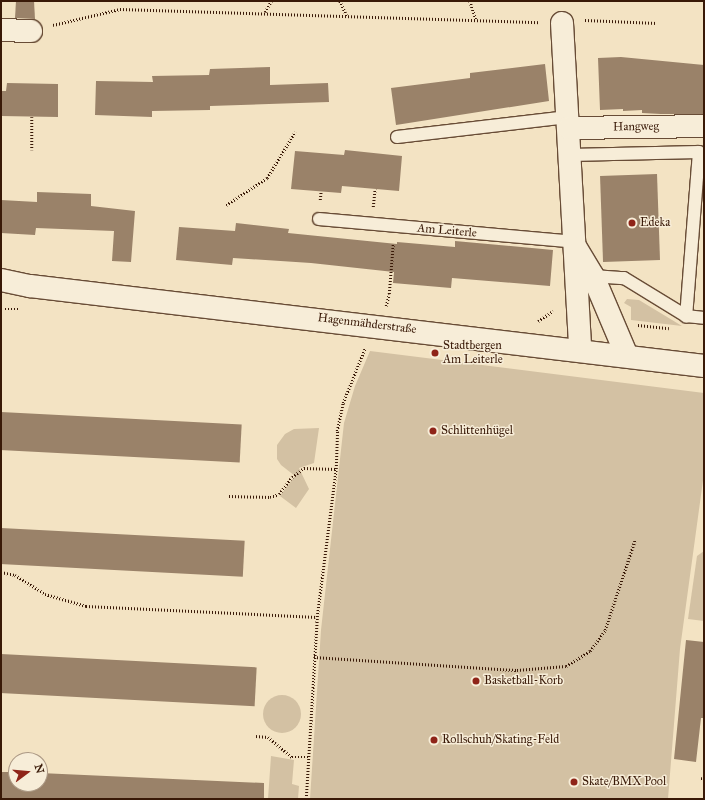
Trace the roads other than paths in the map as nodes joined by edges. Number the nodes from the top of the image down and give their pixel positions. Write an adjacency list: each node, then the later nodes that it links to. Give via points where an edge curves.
1 (562, 23): 4 (street)
2 (1, 30): 3 (street)
3 (31, 31)
4 (568, 123): 5 (street, Hangweg); 6 (lane); 8 (street)
5 (704, 126)
6 (397, 137)
7 (701, 152): 8 (lane); 15 (lane)
8 (570, 155): 10 (street)
9 (319, 219): 10 (lane, Am Leiterle)
10 (576, 245): 11 (street)
11 (585, 276): 15 (lane, via 624,278); 17 (street); 18 (street)
12 (1, 280): 13 (street, Hagenmähderstraße)
13 (30, 286): 14 (street, Hagenmähderstraße); 17 (street, Hagenmähderstraße, via 379,315)
14 (1, 290)
15 (686, 316): 16 (lane)
16 (704, 318)
17 (580, 350): 18 (street, Hagenmähderstraße)
18 (627, 356): 19 (street, Hagenmähderstraße)
19 (704, 366)

